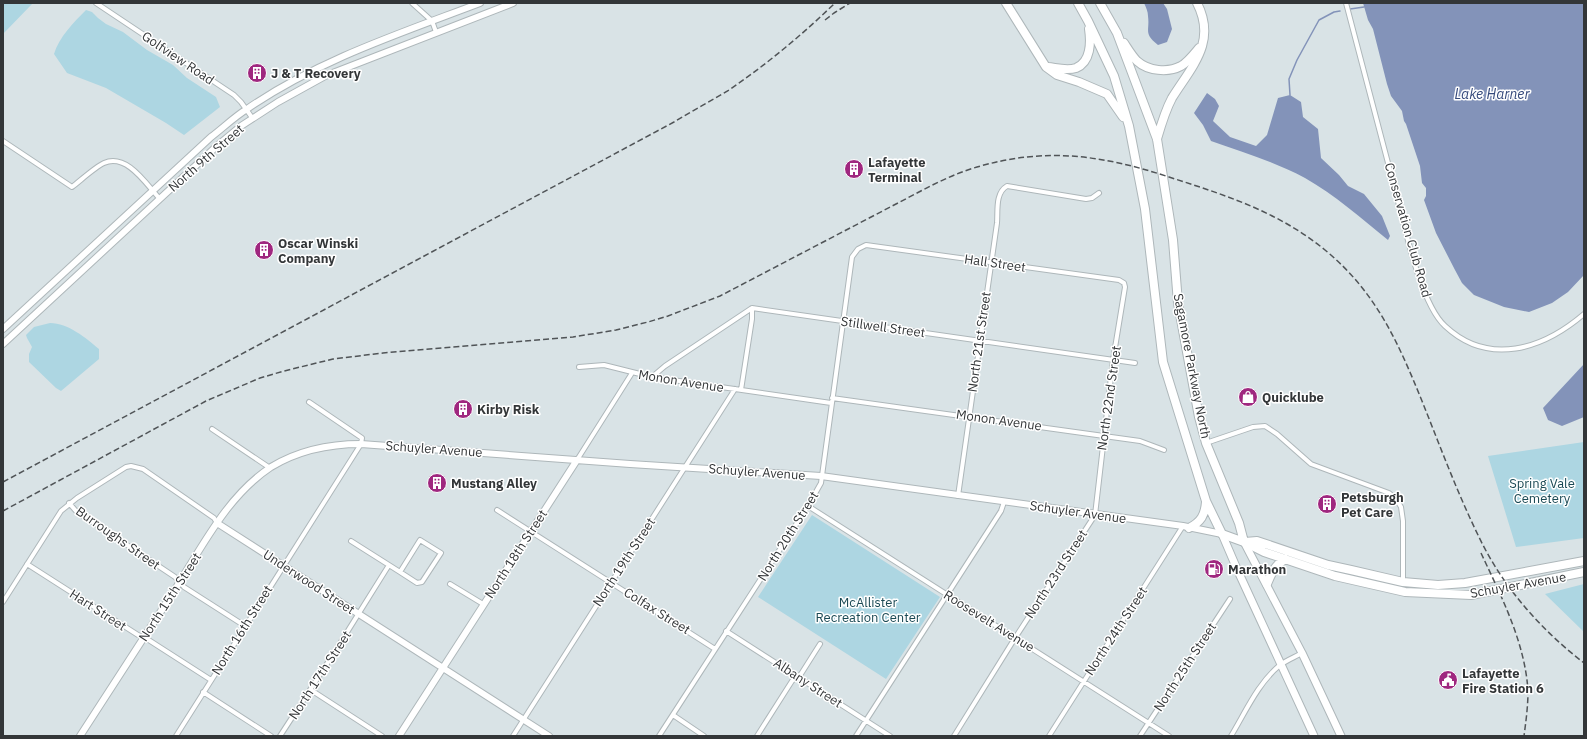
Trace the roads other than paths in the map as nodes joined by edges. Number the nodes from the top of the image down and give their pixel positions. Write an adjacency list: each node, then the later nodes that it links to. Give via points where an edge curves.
1 (96, 3): 16 (street, Golfview Road, via 234,95)
2 (412, 3): 11 (street)
3 (480, 3): 11 (main road, North 9th Street)
4 (513, 3): 12 (main road, North 9th Street)
5 (1006, 3): 15 (highway)
6 (1078, 3): 10 (highway, Sagamore Parkway North)
7 (1100, 3): 13 (highway, Sagamore Parkway North)
8 (1197, 3): 14 (highway, via 1205,26)
9 (1346, 3): 28 (street, Conservation Club Road, via 1414,260 1429,303 1436,315 1445,326 1464,340 1482,348 1500,351 1541,342)
10 (1088, 20): 15 (highway, via 1091,44 1086,58 1078,68 1066,70); 18 (highway, Sagamore Parkway North, via 1114,76)
11 (432, 21): 12 (street); 16 (main road, North 9th Street, via 331,62)
12 (436, 32): 17 (main road, North 9th Street, via 325,76)
13 (1117, 33): 14 (highway, via 1137,61 1150,68 1162,70 1181,66); 19 (highway, Sagamore Parkway North)
14 (1203, 43): 19 (highway, via 1194,65 1162,120)
15 (1046, 67): 18 (highway, via 1107,94)
16 (246, 109): 17 (street, Golfview Road); 21 (main road, North 9th Street, via 211,137)
17 (253, 119): 23 (main road, North 9th Street, via 218,145)
18 (1129, 126): 54 (highway, Sagamore Parkway North, via 1145,209 1163,362)
19 (1157, 139): 46 (highway, Sagamore Parkway North, via 1173,240 1178,302)
20 (3, 141): 21 (street, via 72,187 104,163 118,161 134,170)
21 (153, 191): 23 (street); 30 (main road, North 9th Street)
22 (1099, 192): 25 (street, North 21st Street, via 1092,198 1086,198 1007,186 1002,189 999,194)
23 (160, 198): 32 (main road, North 9th Street)
24 (866, 245): 25 (street, Hall Street); 29 (street, North 20th Street, via 852,257)
25 (990, 262): 26 (street, Hall Street, via 1119,280); 31 (street, North 21st Street)
26 (1124, 283): 33 (street, North 22nd Street)
27 (752, 308): 29 (street, Stillwell Street); 37 (street); 39 (street)
28 (1584, 314)
29 (843, 321): 31 (street, Stillwell Street); 40 (street, North 20th Street)
30 (3, 330)
31 (980, 340): 33 (street, Stillwell Street); 43 (street, North 21st Street)
32 (3, 344)
33 (1113, 360): 34 (street, Stillwell Street); 45 (street, North 22nd Street)
34 (1135, 363)
35 (579, 367): 36 (street, Monon Avenue, via 604,365)
36 (632, 373): 37 (street, Monon Avenue); 49 (street, North 18th Street)
37 (652, 377): 38 (street, Monon Avenue)
38 (735, 389): 39 (street, Monon Avenue); 50 (street, North 19th Street)
39 (741, 390): 42 (street, Monon Avenue)
40 (832, 398): 42 (street, North 20th Street); 43 (street, Monon Avenue)
41 (310, 402): 47 (street, via 362,438)
42 (831, 403): 52 (street, North 20th Street)
43 (968, 416): 45 (street, Monon Avenue); 53 (street, North 21st Street)
44 (212, 429): 51 (street)
45 (1104, 436): 48 (street, Monon Avenue, via 1140,442); 59 (street, North 22nd Street)
46 (1206, 443): 65 (highway, Sagamore Parkway North, via 1239,523); 75 (street, via 1253,427 1265,426 1311,464 1389,493 1401,507)
47 (361, 444): 49 (main road, Schuyler Avenue); 51 (main road, Schuyler Avenue, via 314,448 293,455); 69 (street, North 16th Street)
48 (1164, 450)
49 (576, 460): 50 (main road, Schuyler Avenue); 62 (main road, North 18th Street)
50 (686, 467): 52 (main road, Schuyler Avenue); 74 (street, North 19th Street)
51 (270, 468): 60 (main road, North 15th Street, via 241,492)
52 (821, 476): 53 (main road, Schuyler Avenue); 57 (street, North 20th Street, via 821,483)
53 (958, 496): 55 (main road, Schuyler Avenue)
54 (1206, 501): 61 (highway, via 1205,512 1199,522); 63 (highway, Sagamore Parkway North)
55 (1004, 502): 59 (main road, Schuyler Avenue); 78 (street, via 1001,511)
56 (69, 503): 60 (street, Underwood Street, via 131,466 143,469 214,518); 68 (street, Underwood Street, via 61,511); 73 (street, Burroughs Street, via 76,512)
57 (808, 506): 78 (street, Roosevelt Avenue); 84 (street, North 20th Street)
58 (497, 510): 62 (street, Colfax Street)
59 (1095, 515): 61 (main road, Schuyler Avenue); 86 (street, North 23rd Street)
60 (217, 523): 69 (main road, Underwood Street); 73 (main road, North 15th Street)
61 (1186, 527): 63 (main road, Schuyler Avenue); 94 (street, North 24th Street)
62 (531, 531): 74 (street, Colfax Street); 81 (main road, North 18th Street)
63 (1222, 534): 65 (highway, Schuyler Avenue); 90 (main road, Sagamore Parkway North)
64 (351, 540): 70 (street)
65 (1244, 542): 66 (highway, Schuyler Avenue); 75 (highway, Schuyler Avenue, via 1257,541 1328,565); 77 (main road, Sagamore Parkway North)
66 (1285, 559): 72 (highway, Schuyler Avenue, via 1335,576 1405,592 1471,595); 77 (highway, via 1272,572)
67 (1584, 561): 75 (highway, Schuyler Avenue, via 1465,583 1438,585)
68 (27, 564): 80 (street, Underwood Street); 85 (street, Hart Street)
69 (283, 565): 82 (main road, Underwood Street); 83 (street, North 16th Street)
70 (388, 566): 71 (street); 82 (street, North 17th Street)
71 (400, 572): 71 (street, via 417,584 422,582 441,553 420,540)
72 (1584, 572)
73 (180, 581): 83 (street, Burroughs Street, via 190,591); 85 (main road, North 15th Street)
74 (611, 582): 88 (street, Colfax Street); 98 (street, North 19th Street)
75 (1403, 582)
76 (450, 584): 81 (street)
77 (1267, 584): 89 (main road, Sagamore Parkway North)
78 (946, 594): 86 (street, Roosevelt Avenue); 99 (street)
79 (1230, 599): 100 (street, North 25th Street)
80 (3, 602)
81 (483, 604): 91 (main road, North 18th Street)
82 (358, 614): 91 (main road, Underwood Street); 95 (street, North 17th Street)
83 (245, 626): 93 (street, North 16th Street)
84 (726, 631): 88 (street, North 20th Street); 92 (street, Albany Street)
85 (144, 638): 93 (street, Hart Street); 101 (main road, North 15th Street)
86 (1014, 638): 94 (street, Roosevelt Avenue); 114 (street, North 23rd Street)
87 (820, 644): 92 (street, via 801,674)
88 (715, 649): 97 (street, North 20th Street)
89 (1302, 653): 90 (street); 120 (main road, Sagamore Parkway North)
90 (1282, 664): 118 (street, via 1265,682); 119 (main road, Sagamore Parkway North)
91 (442, 668): 98 (main road, Underwood Street); 106 (main road, North 18th Street)
92 (797, 676): 99 (street, Albany Street); 111 (street)
93 (211, 680): 96 (street, North 16th Street)
94 (1083, 681): 100 (street, Roosevelt Avenue); 115 (street, North 24th Street)
95 (310, 690): 104 (street, North 17th Street); 105 (street)
96 (203, 692): 102 (street, North 16th Street); 103 (street)
97 (673, 715): 109 (street, North 20th Street); 110 (street)
98 (523, 720): 107 (street, North 19th Street); 108 (main road, Underwood Street)
99 (866, 720): 112 (street); 113 (street, Albany Street)
100 (1149, 723): 116 (street, North 25th Street); 117 (street, Roosevelt Avenue)
101 (80, 736)
102 (176, 736)
103 (271, 736)
104 (280, 736)
105 (382, 736)
106 (399, 736)
107 (513, 736)
108 (549, 736)
109 (659, 736)
110 (704, 736)
111 (757, 736)
112 (856, 736)
113 (890, 736)
114 (954, 736)
115 (1048, 736)
116 (1140, 736)
117 (1169, 736)
118 (1231, 736)
119 (1314, 736)
120 (1341, 736)

